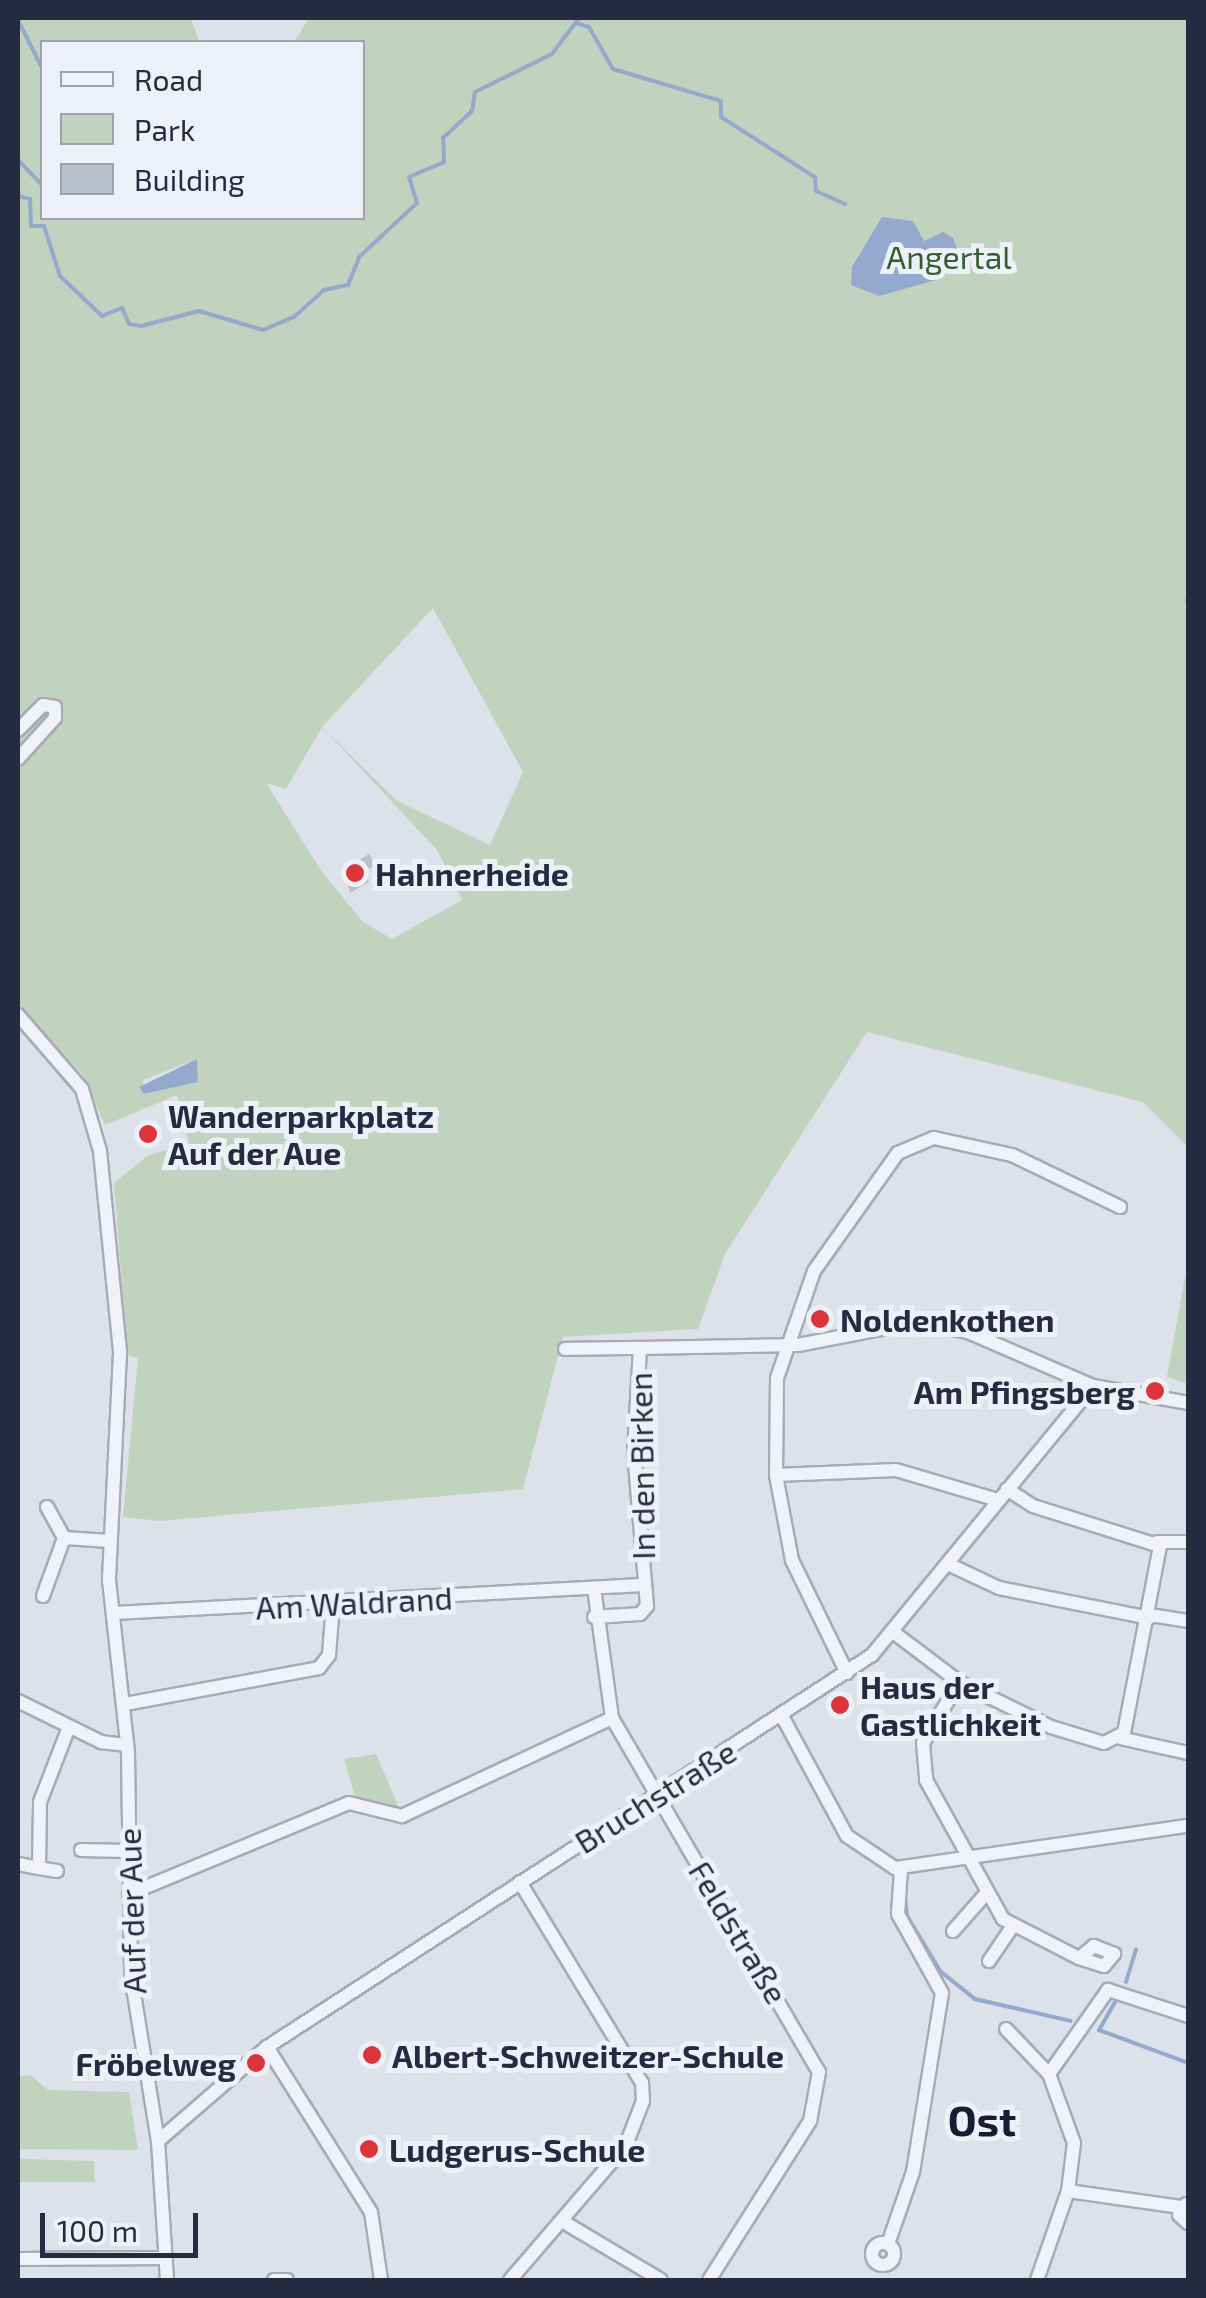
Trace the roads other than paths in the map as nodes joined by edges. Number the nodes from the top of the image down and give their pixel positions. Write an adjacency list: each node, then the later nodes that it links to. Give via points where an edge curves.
1 (18, 730): 2 (street, via 43,705 54,707 55,718)
2 (18, 759)
3 (18, 1015): 14 (street, Auf der Aue, via 93,1110 120,1353)
4 (1120, 1208): 5 (street, via 996,1150 934,1138 910,1145 814,1271)
5 (785, 1345): 6 (street, In den Birken); 8 (street, via 890,1323 942,1325); 10 (street, via 774,1402)
6 (640, 1348): 7 (street, In den Birken); 18 (street, In den Birken, via 634,1452)
7 (565, 1350)
8 (1093, 1386): 9 (street); 11 (street, Bruchstraße)
9 (1188, 1403)
10 (776, 1475): 11 (street, via 896,1470); 27 (street, via 795,1570)
11 (1002, 1495): 15 (street); 17 (street, Bruchstraße)
12 (48, 1506): 13 (street)
13 (64, 1538): 14 (street); 20 (street)
14 (110, 1541): 22 (street, Auf der Aue)
15 (1157, 1542): 16 (street); 24 (street)
16 (1188, 1542)
17 (948, 1564): 24 (street, via 999,1588); 26 (street, Bruchstraße)
18 (643, 1585): 19 (street, In den Birken); 23 (street, In den Birken, via 644,1612)
19 (594, 1588): 21 (street, Am Waldrand); 23 (street, In den Birken)
20 (44, 1596)
21 (333, 1603): 22 (street, Am Waldrand); 30 (street, via 329,1655 317,1670)
22 (114, 1613): 30 (street, Auf der Aue)
23 (594, 1616): 32 (street, In den Birken)
24 (1150, 1617): 25 (street); 34 (street)
25 (1188, 1622)
26 (893, 1632): 27 (street, Bruchstraße); 28 (street)
27 (847, 1673): 31 (street, Bruchstraße)
28 (958, 1682): 34 (street, via 1095,1742); 41 (street, via 925,1739 921,1764)
29 (18, 1700): 33 (street)
30 (125, 1704): 35 (street, Auf der Aue)
31 (782, 1716): 37 (street, Bruchstraße); 44 (street, via 854,1844)
32 (612, 1718): 37 (street, In den Birken); 47 (street, via 402,1816 348,1804)
33 (69, 1727): 35 (street); 43 (street, via 43,1781)
34 (1120, 1738): 36 (street)
35 (128, 1745): 40 (street, Auf der Aue)
36 (1188, 1754)
37 (657, 1794): 46 (street, Bruchstraße); 71 (street, Feldstraße, via 819,2072 810,2121)
38 (1188, 1826): 41 (street)
39 (80, 1850): 40 (street)
40 (129, 1852): 47 (street, Auf der Aue)
41 (967, 1860): 44 (street); 48 (street)
42 (18, 1864): 43 (street)
43 (39, 1868): 45 (street)
44 (901, 1869): 64 (street, via 898,1914 942,1993 912,2172 888,2244 894,2258)
45 (57, 1871)
46 (520, 1882): 55 (street, Bruchstraße); 60 (street, via 642,2084 633,2134)
47 (130, 1894): 57 (street, Auf der Aue, via 134,2018)
48 (984, 1896): 49 (street); 50 (street)
49 (1012, 1927): 51 (street); 52 (street)
50 (953, 1931)
51 (1079, 1958)
52 (989, 1961)
53 (1188, 2016): 56 (street, via 1108,1990)
54 (1006, 2029): 56 (street)
55 (268, 2046): 57 (street, Bruchstraße); 68 (street, via 370,2212)
56 (1049, 2074): 58 (street, via 1072,2129)
57 (158, 2141): 62 (street, Auf der Aue)
58 (1068, 2191): 59 (street); 72 (street)
59 (1185, 2205): 61 (street)
60 (562, 2221): 69 (street); 70 (street)
61 (1188, 2223)
62 (166, 2258): 63 (street); 65 (street, Auf der Aue)
63 (18, 2259)
64 (881, 2273)
65 (167, 2280)
66 (274, 2280): 67 (street)
67 (287, 2280)
68 (382, 2280)
69 (510, 2280)
70 (660, 2280)
71 (709, 2280)
72 (1037, 2280)

